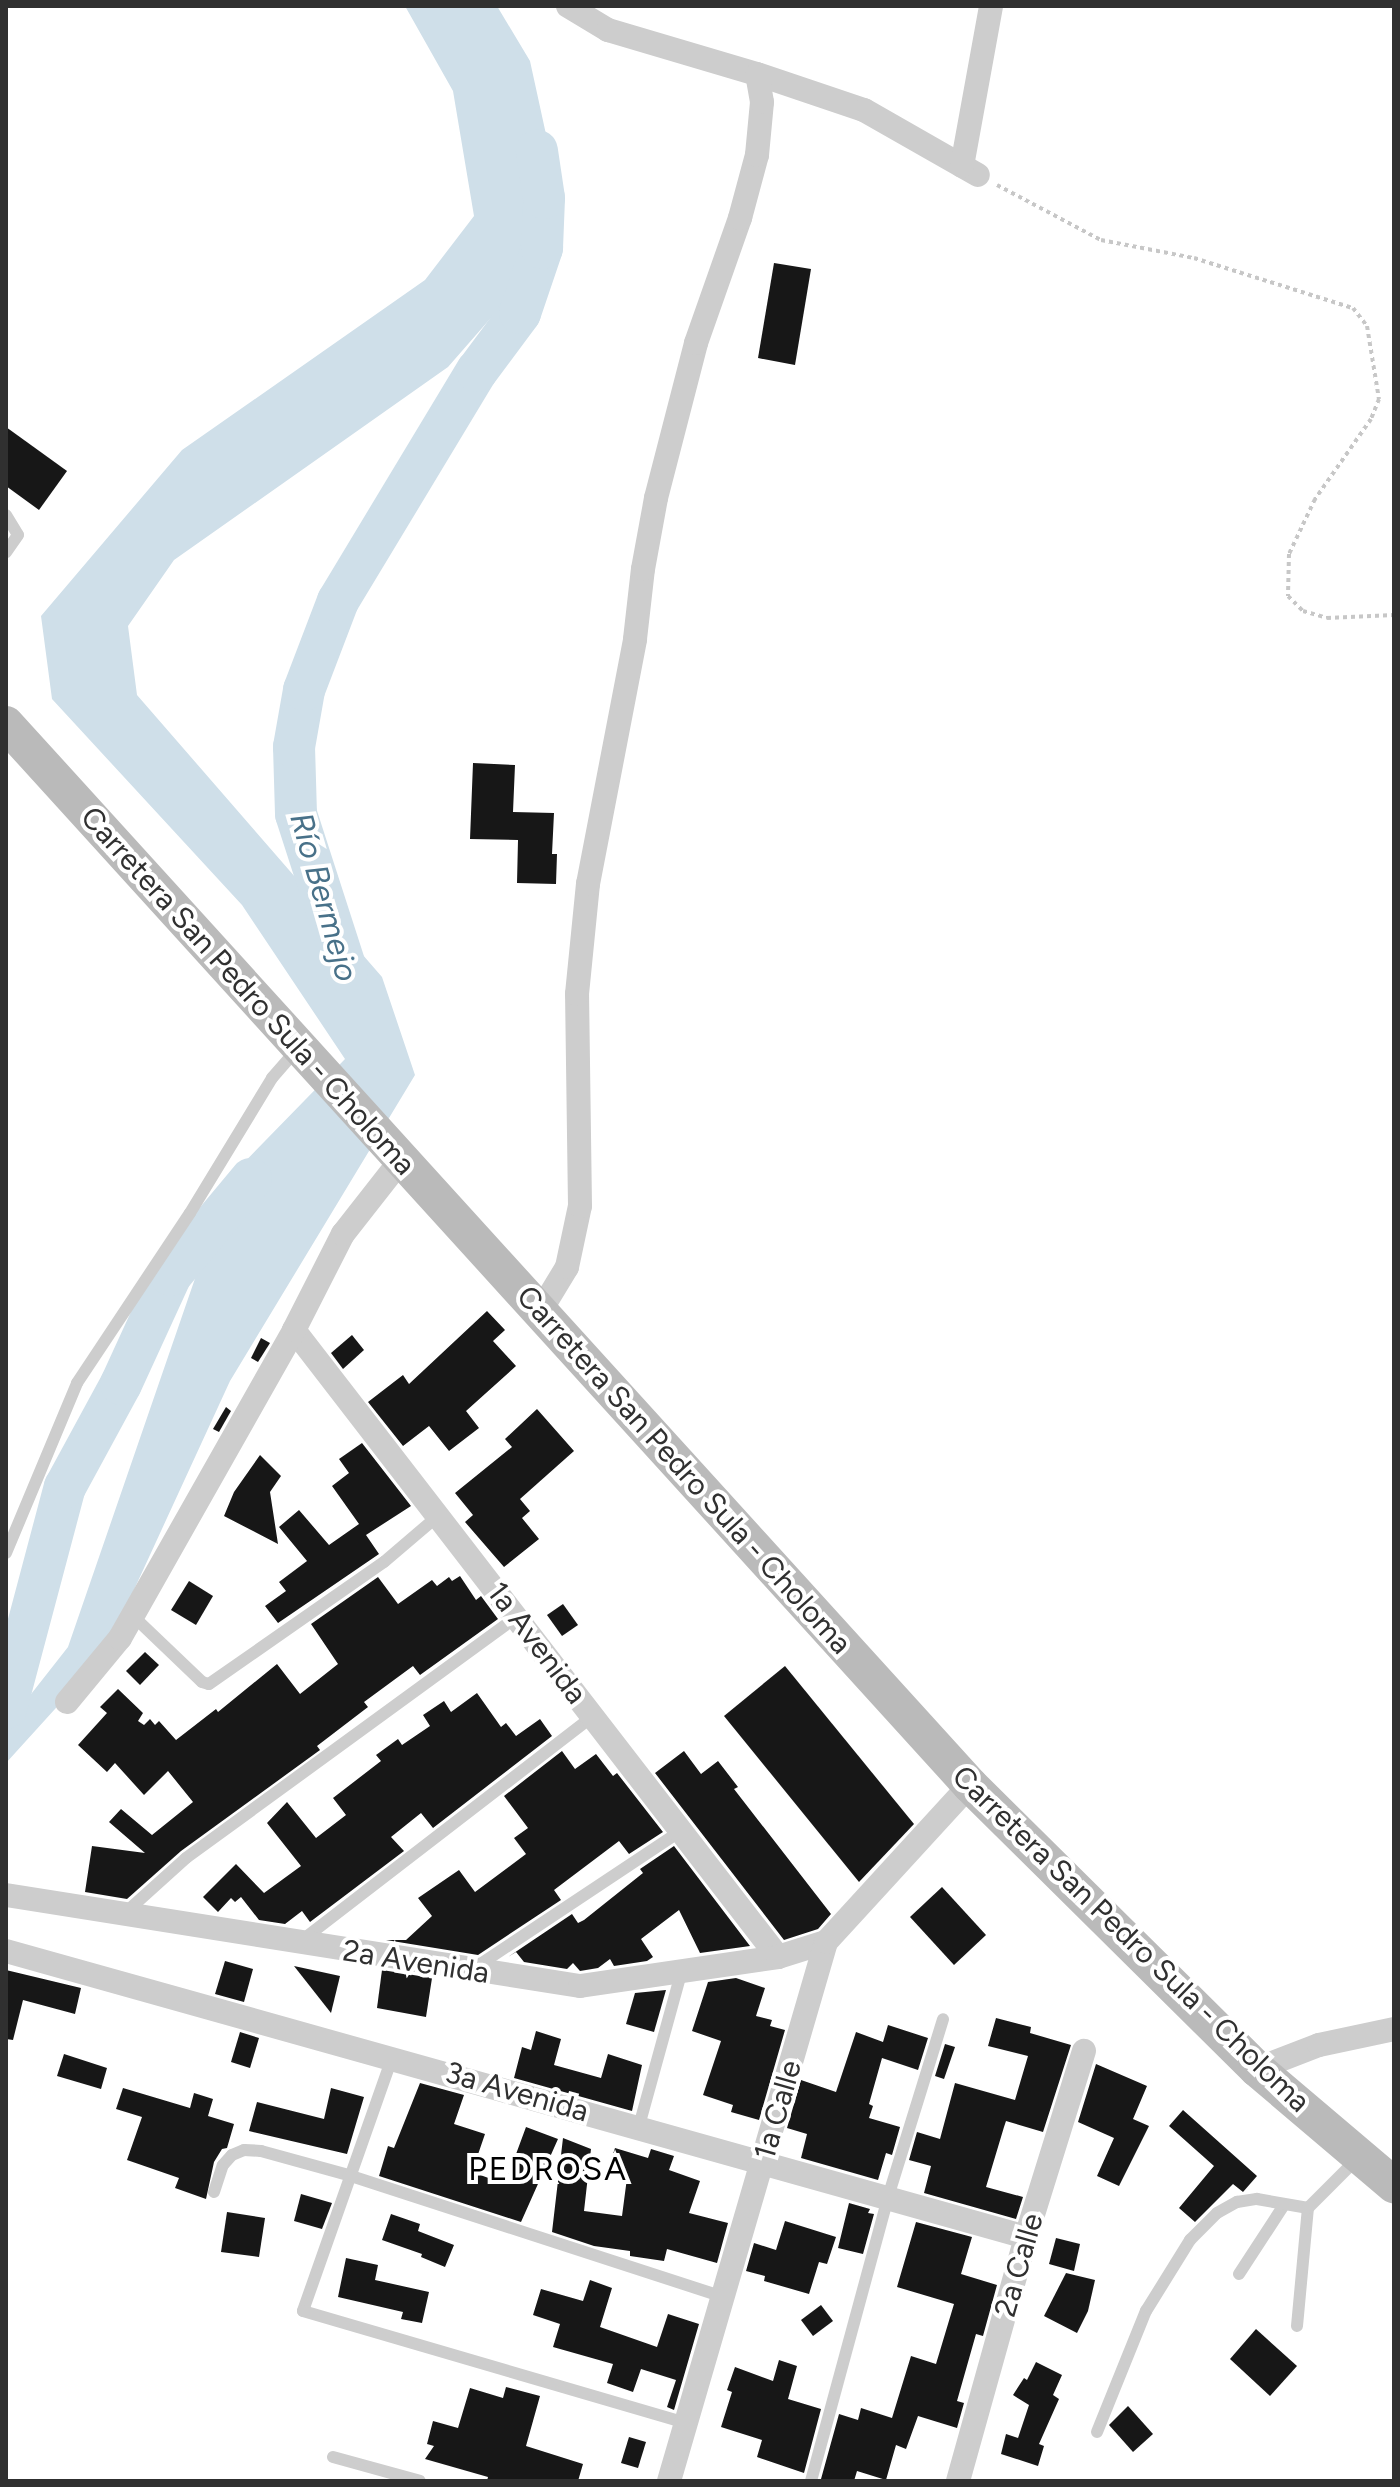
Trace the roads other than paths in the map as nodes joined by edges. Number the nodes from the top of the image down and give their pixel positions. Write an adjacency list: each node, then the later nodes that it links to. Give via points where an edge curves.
1 (568, 6): 3 (street, via 608,30)
2 (991, 6): 3 (street, via 970,170 864,110)
3 (757, 74): 9 (street, via 762,102 757,155 696,343 643,569 635,639 588,884 577,994 580,1206 567,1267)
4 (6, 515): 5 (lane, via 18,535)
5 (6, 552)
6 (6, 724): 7 (main road, Carretera San Pedro Sula - Choloma)
7 (301, 1051): 8 (main road, Carretera San Pedro Sula - Choloma); 12 (lane, via 272,1078 77,1383)
8 (395, 1154): 9 (main road, Carretera San Pedro Sula - Choloma); 10 (street, via 343,1234)
9 (541, 1310): 17 (main road, Carretera San Pedro Sula - Choloma)
10 (294, 1330): 11 (street, 1a Avenida); 13 (street)
11 (440, 1514): 13 (lane, via 384,1562 209,1684); 14 (street, 1a Avenida)
12 (6, 1553)
13 (133, 1616): 15 (street)
14 (517, 1617): 16 (street, 1a Avenida); 20 (lane, via 186,1858)
15 (67, 1702)
16 (593, 1716): 18 (street, 1a Avenida); 22 (lane)
17 (970, 1785): 21 (street, 1a Calle); 31 (main road, Carretera San Pedro Sula - Choloma)
18 (682, 1830): 24 (street, 1a Avenida); 25 (lane)
19 (6, 1895): 20 (street, 2a Avenida)
20 (125, 1913): 22 (street, 2a Avenida)
21 (826, 1942): 24 (street, 2a Avenida); 34 (street, 1a Calle)
22 (298, 1944): 25 (street, 2a Avenida)
23 (6, 1951): 30 (street, 3a Avenida)
24 (778, 1957): 26 (street, 2a Avenida)
25 (470, 1971): 26 (street, 2a Avenida, via 580,1986)
26 (681, 1973): 32 (lane)
27 (943, 2019): 38 (lane)
28 (1394, 2029): 31 (street, via 1319,2045)
29 (1084, 2051): 41 (street, 2a Calle)
30 (392, 2058): 32 (street, 3a Avenida); 35 (lane)
31 (1257, 2069): 33 (main road, Carretera San Pedro Sula - Choloma)
32 (639, 2126): 34 (street, 3a Avenida)
33 (1360, 2156): 36 (main road, Carretera San Pedro Sula - Choloma); 40 (lane)
34 (763, 2161): 38 (street, 3a Avenida); 43 (street, 1a Calle)
35 (348, 2175): 37 (lane, via 244,2150 223,2165); 43 (lane); 45 (lane, via 303,2311)
36 (1394, 2185)
37 (214, 2192)
38 (888, 2197): 41 (street, 3a Avenida); 50 (lane)
39 (1284, 2205): 40 (lane); 42 (lane); 46 (lane, via 1257,2199 1237,2202 1217,2213 1190,2240 1146,2311)
40 (1308, 2208): 44 (lane)
41 (1026, 2237): 51 (street, 2a Calle)
42 (1239, 2274)
43 (723, 2297): 45 (street, 1a Calle)
44 (1297, 2326)
45 (686, 2423): 49 (street, 1a Calle)
46 (1097, 2432)
47 (333, 2457): 48 (lane)
48 (420, 2481)
49 (669, 2481)
50 (811, 2481)
51 (958, 2481)

